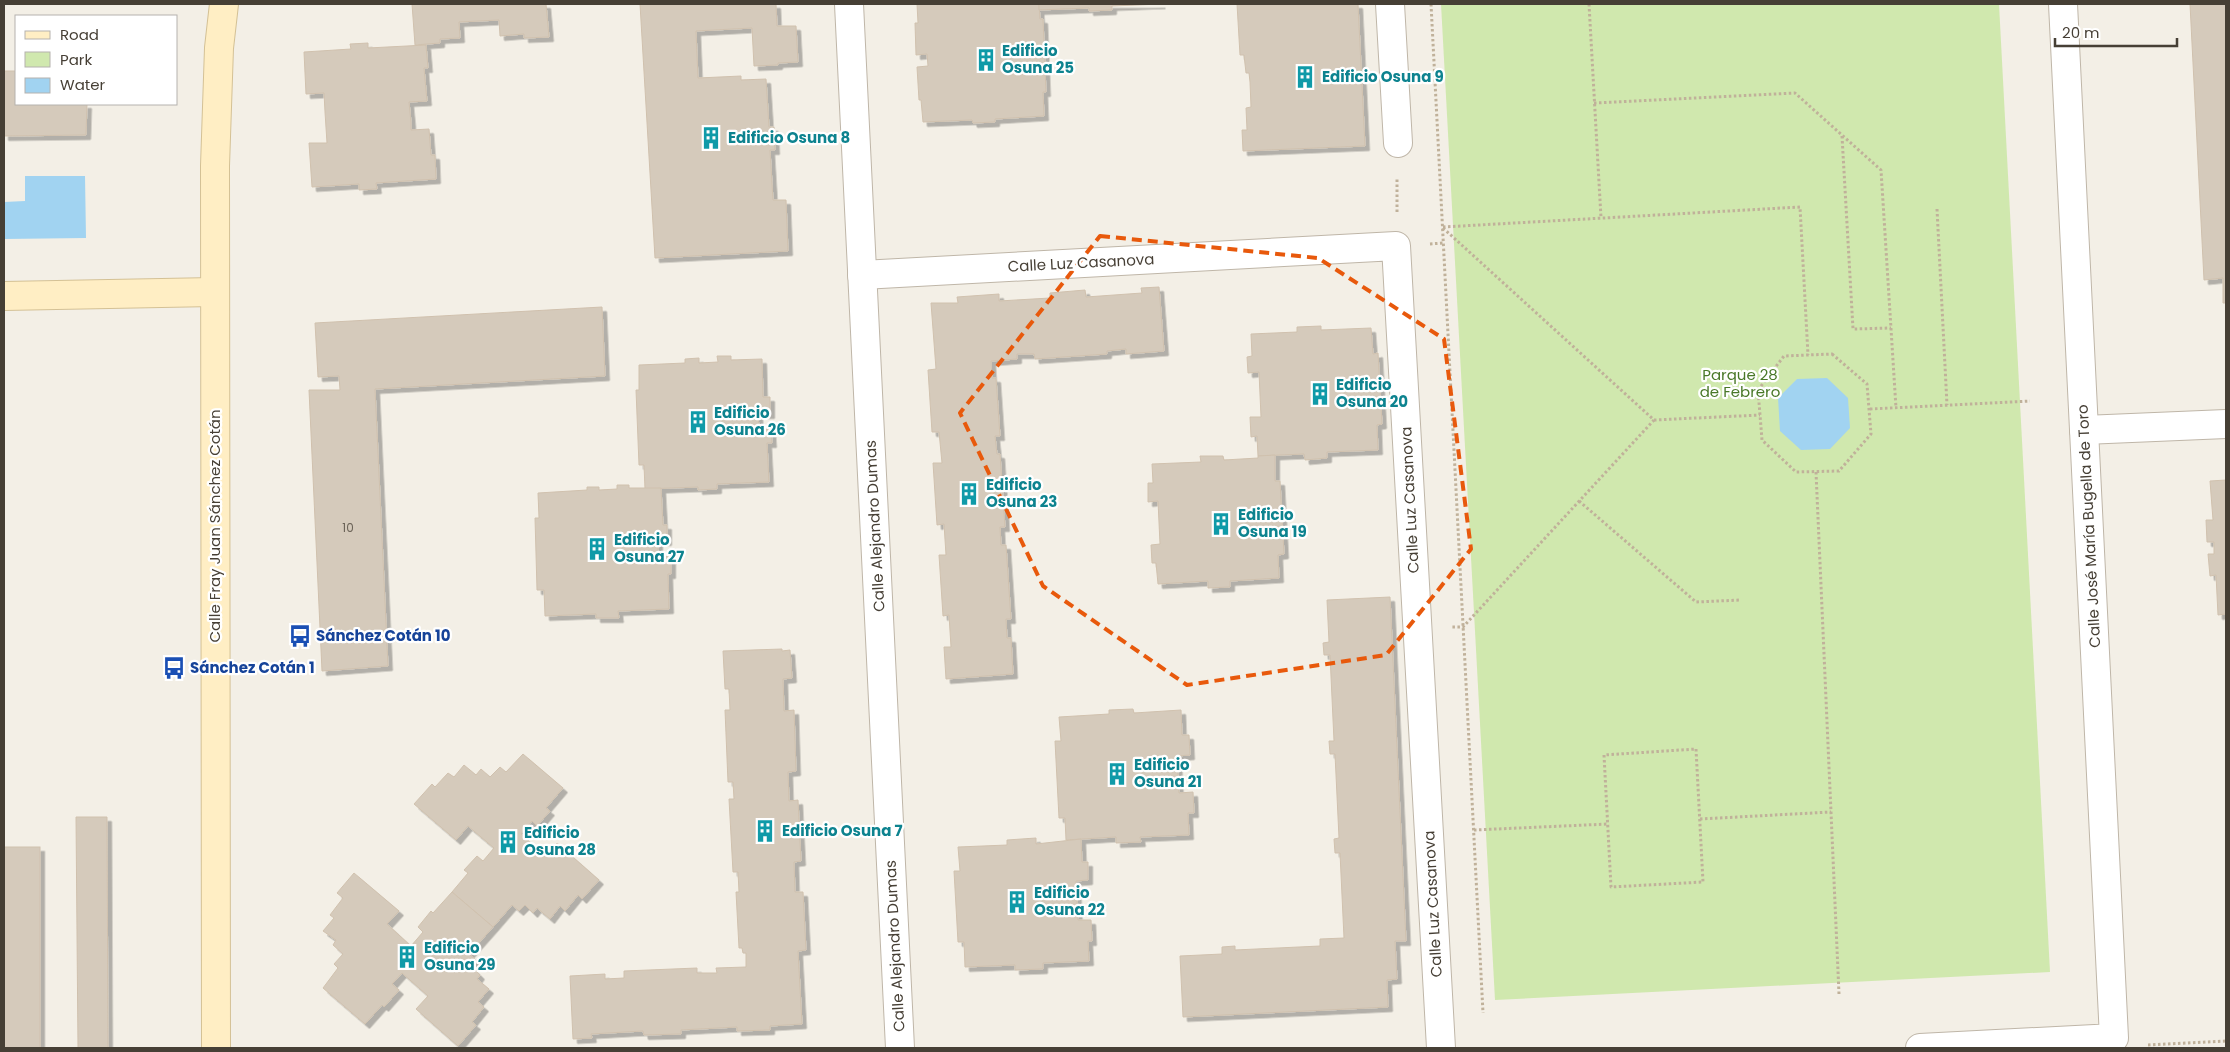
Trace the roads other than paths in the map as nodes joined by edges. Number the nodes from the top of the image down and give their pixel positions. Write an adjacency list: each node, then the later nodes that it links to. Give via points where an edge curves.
1 (224, 4): 7 (main road, Calle Fray Juan Sánchez Cotán, via 219,48)
2 (849, 4): 6 (street, Calle Alejandro Dumas)
3 (1390, 4): 5 (street)
4 (2063, 4): 10 (street, Calle José María Bugella de Toro)
5 (1398, 143)
6 (862, 275): 13 (street, Calle Alejandro Dumas); 14 (street, Calle Luz Casanova, via 1396,246)
7 (214, 292): 8 (main road); 12 (main road, Calle Fray Juan Sánchez Cotán)
8 (4, 296)
9 (2226, 424): 10 (street)
10 (2084, 430): 11 (street, Calle José María Bugella de Toro)
11 (2114, 1043): 15 (street)
12 (216, 1048)
13 (900, 1048)
14 (1441, 1048)
15 (1920, 1048)

